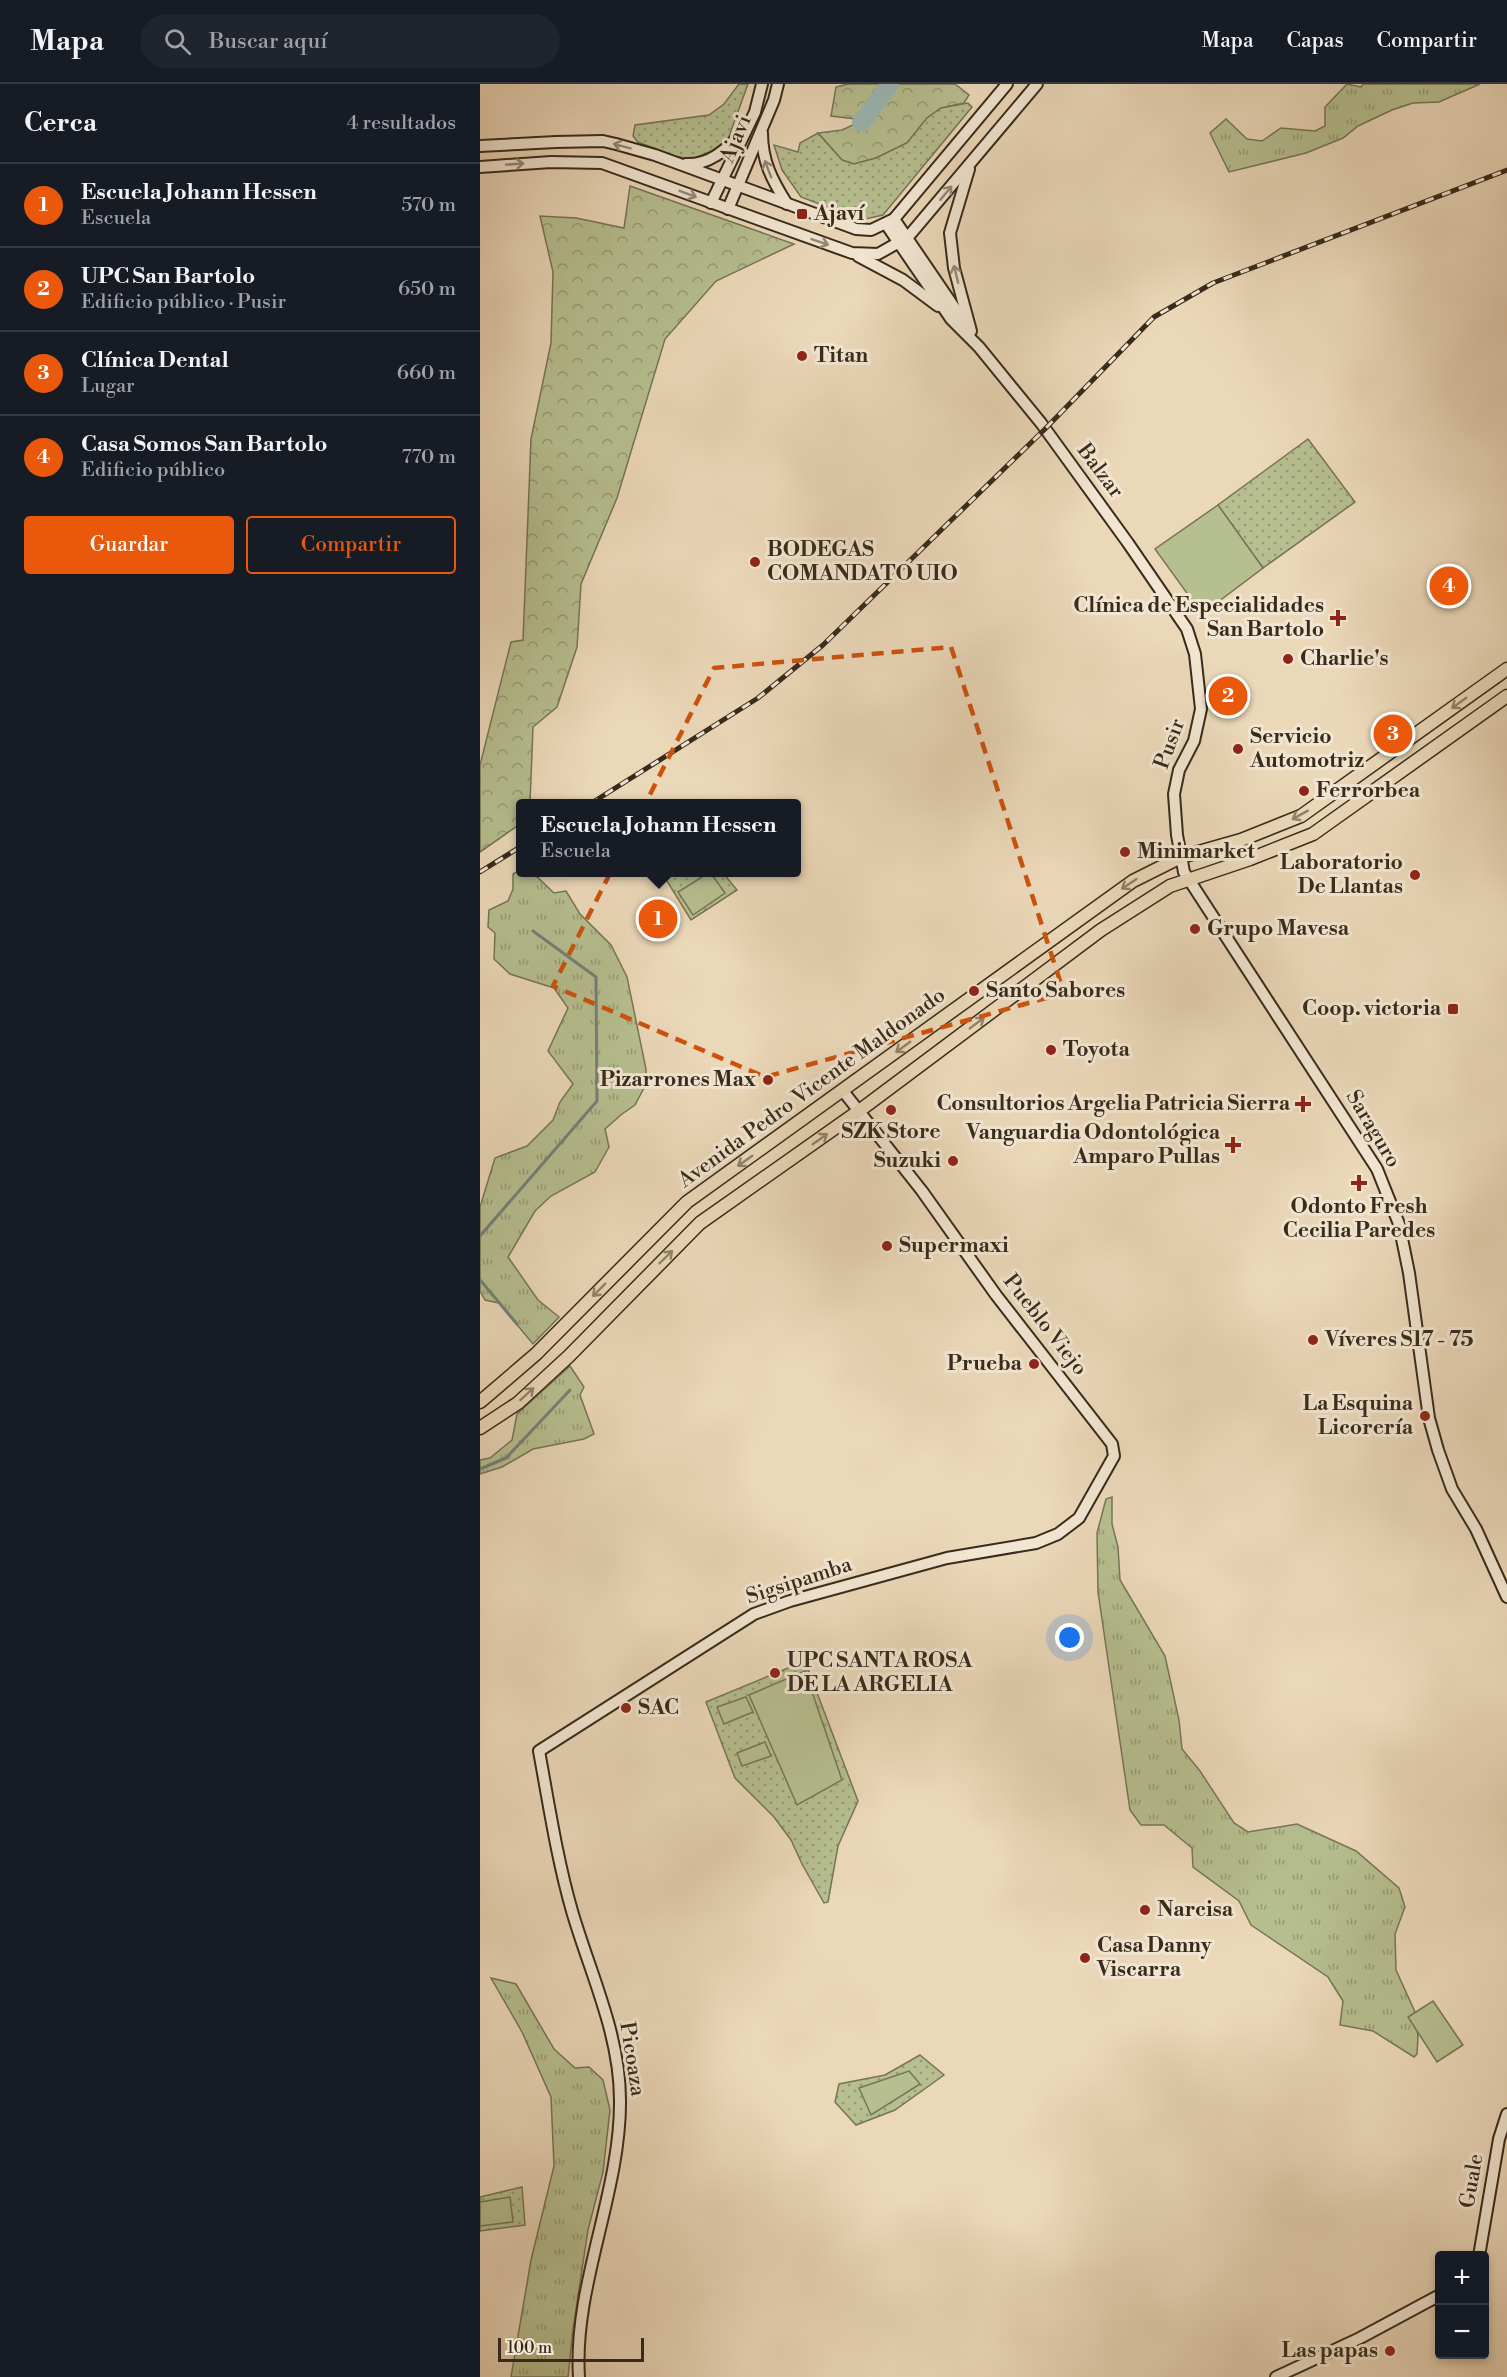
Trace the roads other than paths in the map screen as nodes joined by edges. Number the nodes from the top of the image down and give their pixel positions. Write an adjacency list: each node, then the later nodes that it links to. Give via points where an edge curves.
1 (762, 84): 5 (street, Ajavi)
2 (778, 84): 6 (street, Ajavi)
3 (1007, 84): 16 (street)
4 (1037, 84): 8 (street)
5 (747, 127): 9 (street, via 716,156 702,162); 11 (street, Ajavi)
6 (762, 129): 12 (street, Ajavi); 14 (street, one-way to 6, via 766,168)
7 (480, 146): 9 (street, one-way to 7, via 603,141)
8 (971, 162): 17 (street, one-way to 8); 20 (street, one-way to 8, via 954,268 950,233)
9 (677, 163): 11 (street)
10 (480, 167): 13 (street, one-way to 13, via 551,162 602,164)
11 (722, 180): 12 (street); 13 (street, Ajavi)
12 (738, 185): 14 (street); 15 (street, Ajavi)
13 (711, 203): 15 (street)
14 (788, 204): 16 (street, via 856,229 871,230)
15 (728, 209): 18 (street, one-way to 18)
16 (890, 222): 17 (street, Balzar)
17 (904, 240): 18 (street, via 878,254); 19 (street, Balzar); 20 (street, Balzar)
18 (852, 253): 19 (street, via 903,280)
19 (951, 319): 21 (street, Balzar)
20 (971, 331): 21 (street, Balzar)
21 (979, 347): 22 (street, Balzar, via 1041,423)
22 (1184, 622): 25 (street, Pusir, via 1195,654 1201,709 1194,741 1179,770 1174,794)
23 (1507, 669): 25 (main road, Avenida Pedro Vicente Maldonado, one-way to 25, via 1301,816 1241,840)
24 (1507, 696): 26 (main road, Avenida Pedro Vicente Maldonado, via 1313,834)
25 (1181, 856): 26 (street, Pusir); 27 (main road, Avenida Pedro Vicente Maldonado, one-way to 27, via 1133,881)
26 (1188, 880): 28 (main road, Avenida Pedro Vicente Maldonado, one-way to 26, via 1101,930 1155,895); 32 (street, Saraguro, via 1377,1169 1399,1224 1429,1418 1438,1450 1452,1489 1476,1529)
27 (843, 1091): 28 (street, Pueblo Viejo); 29 (main road, Avenida Pedro Vicente Maldonado, one-way to 29, via 687,1202 536,1354)
28 (859, 1111): 30 (main road, Avenida Pedro Vicente Maldonado, one-way to 28, via 518,1402 569,1356 700,1223); 31 (street, Pueblo Viejo, via 1112,1443 1114,1456 1079,1518)
29 (480, 1402)
30 (480, 1428)
31 (1066, 1530): 33 (street, Sigsipamba, via 1036,1543 947,1558 754,1614)
32 (1507, 1597)
33 (539, 1751): 37 (street, Picoaza, via 559,1860 610,2030 620,2081 614,2164 578,2338)
34 (1507, 2114): 35 (street, Guale)
35 (1480, 2251)
36 (1435, 2298): 38 (street)
37 (579, 2377)
38 (1276, 2377)

